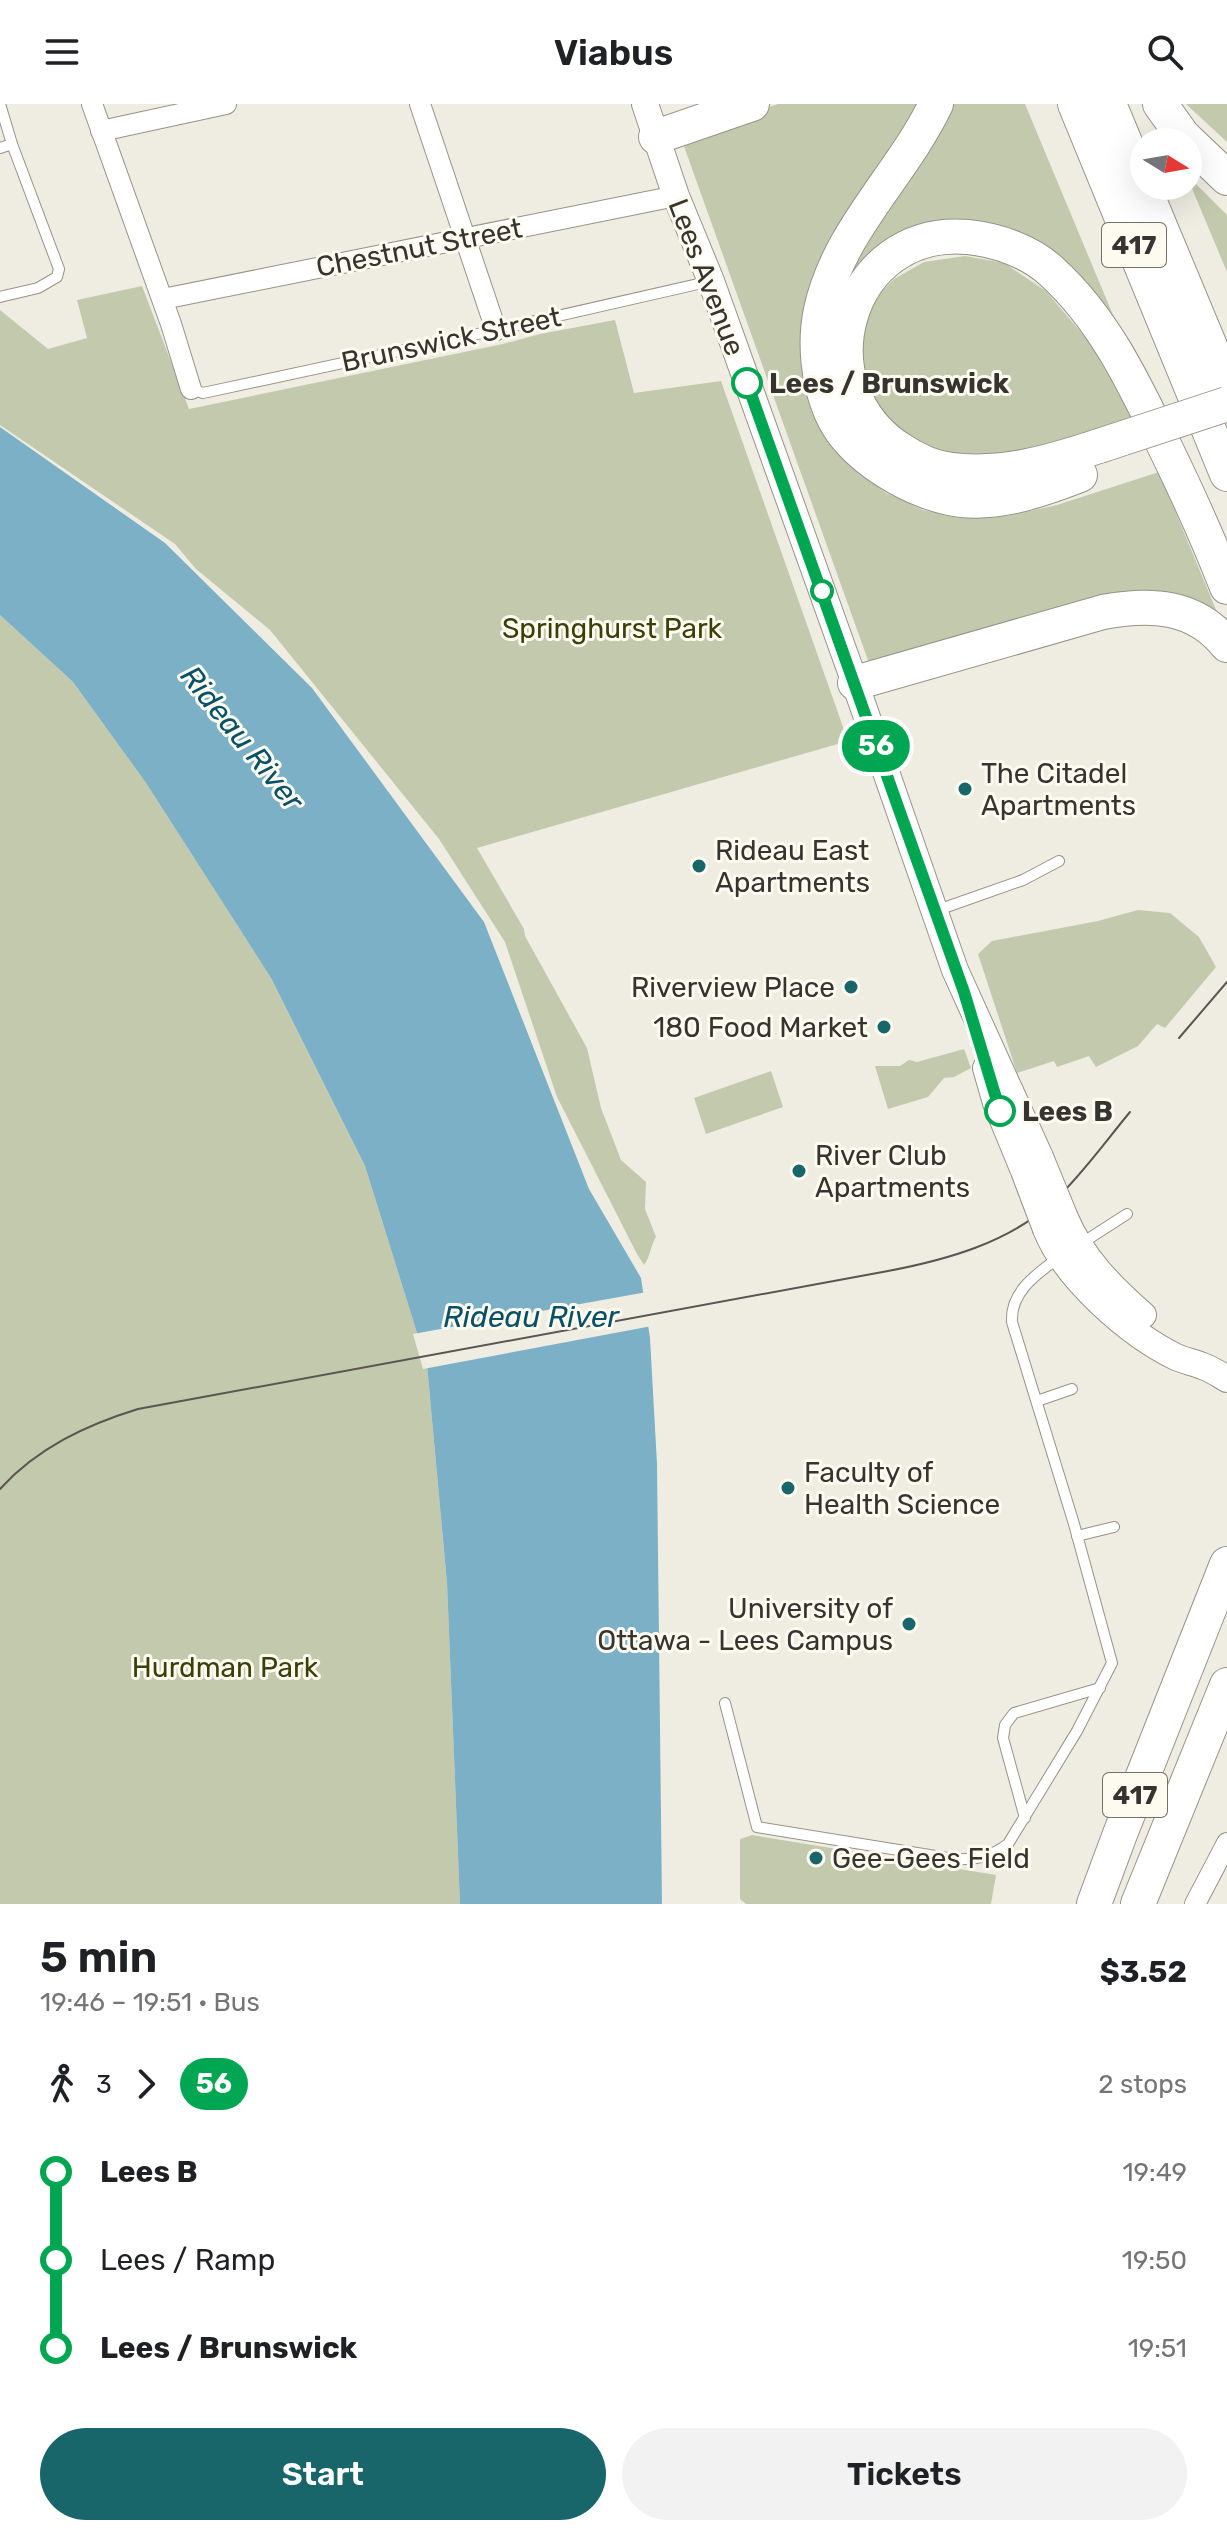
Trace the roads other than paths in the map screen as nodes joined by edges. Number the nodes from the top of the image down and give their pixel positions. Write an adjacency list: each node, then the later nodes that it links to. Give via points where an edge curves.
1 (0, 104): 13 (lane)
2 (92, 104): 11 (street)
3 (226, 104): 11 (street)
4 (420, 104): 17 (street)
5 (645, 104): 12 (main road, Lees Avenue)
6 (752, 104): 12 (highway)
7 (936, 104): 26 (highway, via 838,258 821,310 817,345 831,413 850,442 884,470 924,492 963,500 1017,496 1049,487)
8 (1075, 104): 27 (highway, 417)
9 (1109, 104): 22 (highway, 417)
10 (1160, 104): 15 (highway, via 1183,136)
11 (101, 131): 20 (street)
12 (656, 137): 16 (main road, Lees Avenue)
13 (12, 144): 14 (lane); 19 (lane, via 59,269 57,277 38,288)
14 (0, 148)
15 (1227, 178)
16 (676, 196): 17 (street, Chestnut Street); 18 (main road, Lees Avenue)
17 (466, 237): 20 (street, Chestnut Street); 21 (street)
18 (711, 281): 21 (lane, Brunswick Street); 30 (main road, Lees Avenue)
19 (0, 297)
20 (163, 299): 23 (street)
21 (496, 330): 23 (lane, Brunswick Street, via 203,393)
22 (1227, 387)
23 (191, 389)
24 (1227, 404): 26 (highway, bridge)
25 (1227, 425): 26 (highway)
26 (1103, 456): 28 (highway, via 999,472 949,470 916,460 886,441 864,416 845,364 845,338 855,302 871,275 890,256 951,236 985,239 1049,269 1102,329 1126,369)
27 (1227, 474)
28 (1227, 587)
29 (1227, 645): 30 (highway, via 1184,613 1126,608)
30 (855, 683): 32 (main road, Lees Avenue)
31 (1059, 861): 32 (lane, via 1023,880)
32 (935, 911): 34 (main road, Lees Avenue, bridge)
33 (1127, 1214): 34 (lane)
34 (1069, 1251): 35 (main road, Lees Avenue, via 1091,1264); 37 (lane, via 1017,1294 1012,1307)
35 (1216, 1373)
36 (1072, 1389): 37 (lane)
37 (1037, 1401): 39 (lane)
38 (1114, 1527): 39 (lane)
39 (1077, 1536): 41 (lane, via 1112,1663)
40 (1227, 1564): 46 (highway, 417)
41 (1100, 1688): 44 (lane); 44 (lane, via 1014,1713 1005,1725 1003,1738)
42 (1224, 1697): 47 (highway, 417)
43 (725, 1703): 44 (lane, via 757,1827 973,1859 1008,1844)
44 (1025, 1818)
45 (1227, 1843): 48 (street)
46 (1094, 1904)
47 (1138, 1904)
48 (1195, 1904)

